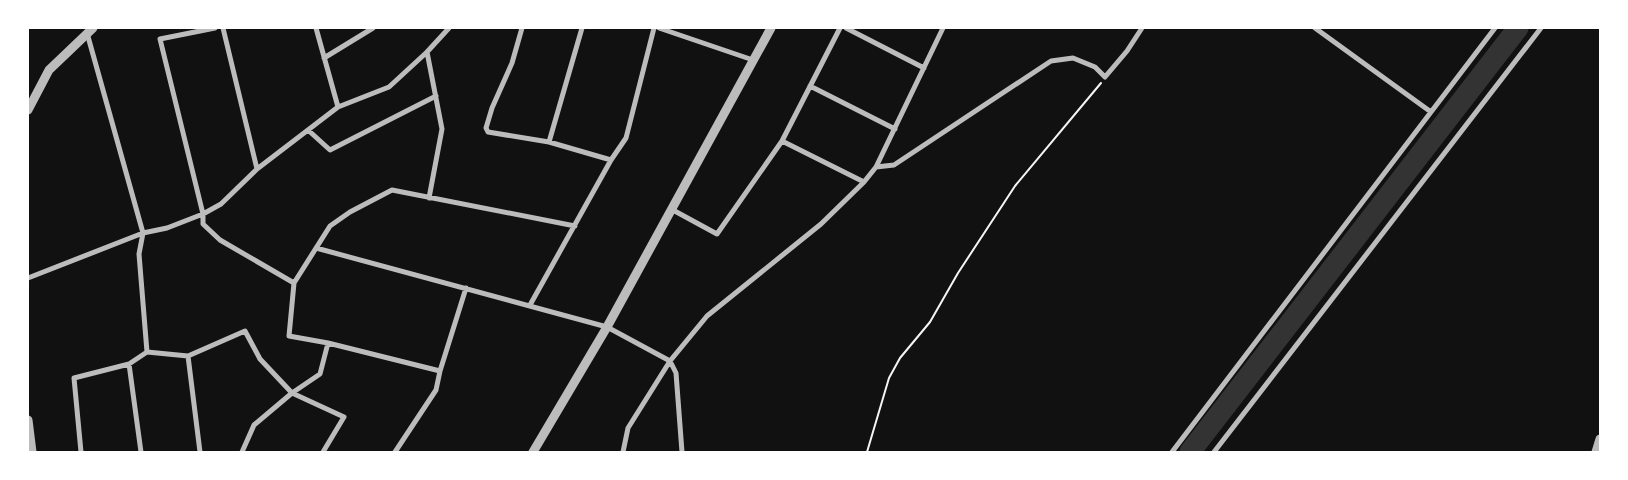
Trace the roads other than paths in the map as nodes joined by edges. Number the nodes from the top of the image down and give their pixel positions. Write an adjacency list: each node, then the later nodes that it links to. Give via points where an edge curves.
1 (215, 28): 38 (street, via 160,39)
2 (223, 28): 34 (street)
3 (316, 28): 20 (street)
4 (373, 28): 20 (street)
5 (449, 28): 19 (street)
6 (522, 28): 31 (street, via 486,128 488,132)
7 (582, 28): 31 (street)
8 (654, 28): 32 (street, via 626,138)
9 (659, 28): 21 (street)
10 (771, 28): 21 (street)
11 (840, 28): 23 (street)
12 (846, 28): 22 (street)
13 (943, 28): 22 (street)
14 (1142, 28): 33 (street, via 1106,77 1095,67 1073,58 1051,61 894,165)
15 (1315, 28): 27 (street)
16 (1494, 28): 27 (street)
17 (1541, 28): 67 (street)
18 (90, 30): 26 (street, via 49,70); 40 (street)
19 (427, 52): 24 (street); 25 (street, via 389,87)
20 (324, 58): 25 (street)
21 (753, 60): 37 (street)
22 (924, 68): 28 (street)
23 (810, 86): 28 (street); 30 (street)
24 (436, 96): 29 (street, via 330,150); 36 (street, via 442,129)
25 (338, 107): 29 (street)
26 (28, 110)
27 (1431, 112): 66 (street)
28 (895, 129): 33 (street)
29 (308, 130): 34 (street)
30 (782, 141): 35 (street); 37 (street, via 717,234)
31 (549, 142): 32 (street)
32 (611, 160): 39 (street)
33 (876, 167): 35 (street)
34 (257, 169): 38 (street, via 221,204)
35 (864, 182): 50 (street, via 822,224 707,316)
36 (429, 198): 39 (street); 41 (street, via 392,190 330,226)
37 (671, 210): 46 (street)
38 (203, 214): 40 (street); 43 (street, via 203,224 220,240)
39 (575, 226): 45 (street)
40 (143, 233): 42 (street); 48 (street, via 140,254)
41 (316, 248): 43 (street); 44 (street)
42 (28, 278)
43 (294, 283): 47 (street, via 289,336)
44 (466, 288): 45 (street); 52 (street)
45 (530, 306): 46 (street)
46 (606, 327): 50 (street); 63 (street)
47 (328, 344): 52 (street); 53 (street, via 320,374)
48 (147, 352): 49 (street); 51 (street)
49 (188, 356): 53 (street, via 245,331 260,359); 59 (street)
50 (670, 361): 64 (street, via 628,428); 65 (street, via 676,373)
51 (129, 364): 57 (street, via 74,378); 58 (street)
52 (440, 371): 62 (street, via 436,390)
53 (292, 393): 60 (street, via 254,424); 61 (street, via 344,418)
54 (28, 420): 56 (street)
55 (1600, 439): 68 (street)
56 (32, 452)
57 (82, 452)
58 (141, 452)
59 (200, 452)
60 (242, 452)
61 (323, 452)
62 (395, 452)
63 (533, 452)
64 (623, 452)
65 (682, 452)
66 (1172, 452)
67 (1214, 452)
68 (1596, 452)

